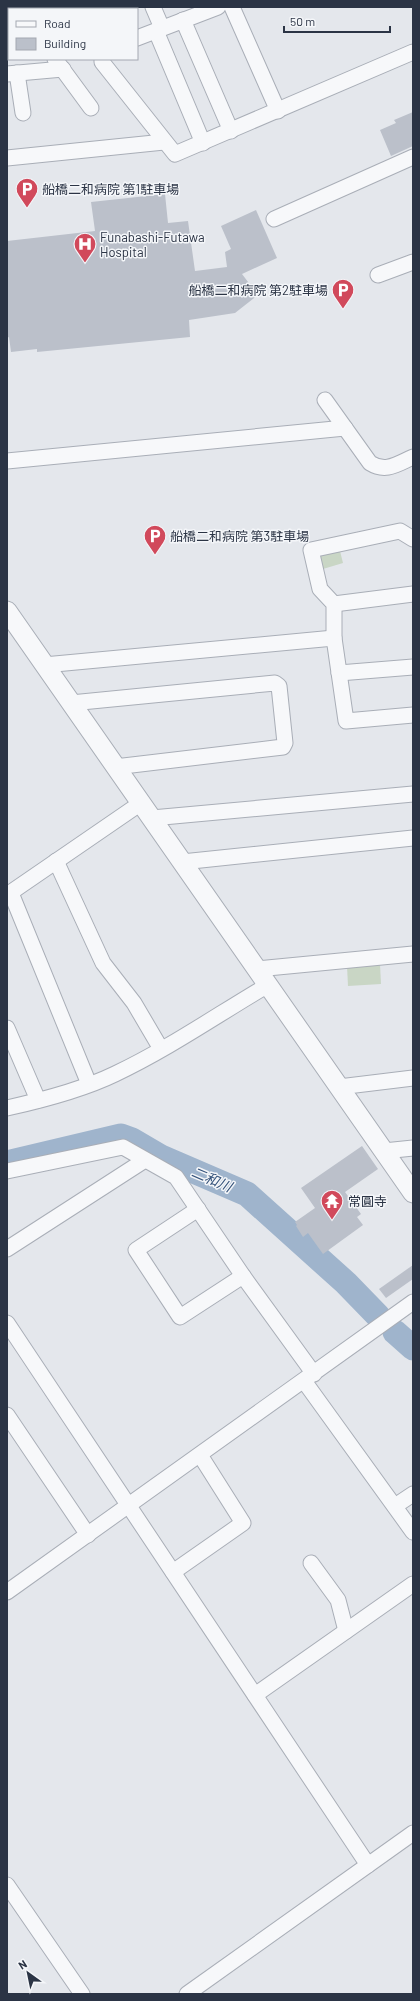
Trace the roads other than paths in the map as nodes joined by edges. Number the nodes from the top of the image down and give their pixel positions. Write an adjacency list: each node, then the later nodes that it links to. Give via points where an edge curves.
1 (153, 7): 5 (street)
2 (218, 7): 4 (street)
3 (232, 7): 12 (street)
4 (183, 20): 5 (street); 14 (street)
5 (159, 30): 6 (street); 16 (street)
6 (138, 38)
7 (413, 52): 12 (street)
8 (102, 60): 15 (street)
9 (59, 64): 10 (street); 11 (street)
10 (12, 73): 13 (street)
11 (91, 108)
12 (278, 111): 14 (street)
13 (23, 113)
14 (231, 131): 16 (street)
15 (164, 142): 16 (street, via 175,154); 18 (street)
16 (203, 143)
17 (413, 157): 19 (street)
18 (7, 158)
19 (274, 219)
20 (413, 262): 21 (street)
21 (378, 276)
22 (325, 400): 23 (street)
23 (345, 428): 24 (street, via 370,463 377,467 385,468); 25 (street)
24 (413, 457)
25 (7, 461)
26 (413, 539): 28 (street, via 400,531 311,550 320,589)
27 (413, 594): 28 (street)
28 (334, 604): 30 (street)
29 (7, 611): 31 (street)
30 (334, 638): 31 (street); 33 (street)
31 (44, 665): 34 (street)
32 (413, 667): 33 (street)
33 (339, 673): 35 (street, via 346,721)
34 (71, 703): 36 (street); 36 (street, via 275,683 279,686 285,743 282,747)
35 (413, 715)
36 (116, 767): 38 (street)
37 (413, 794): 39 (street)
38 (141, 803): 39 (street); 41 (street)
39 (152, 818): 42 (street)
40 (413, 838): 42 (street)
41 (56, 861): 43 (street); 47 (street, via 103,963 134,1003)
42 (182, 862): 45 (street)
43 (9, 894): 49 (street)
44 (413, 954): 45 (street)
45 (262, 977): 47 (street); 50 (street)
46 (7, 1028): 51 (street)
47 (161, 1049): 49 (street, via 114,1075)
48 (413, 1078): 50 (street)
49 (89, 1084): 51 (street)
50 (339, 1087): 54 (street)
51 (38, 1100): 52 (street)
52 (7, 1108)
53 (413, 1148): 54 (street)
54 (384, 1151): 57 (street)
55 (145, 1160): 56 (street, via 123,1147); 58 (street, via 176,1177); 59 (street)
56 (7, 1171)
57 (413, 1193)
58 (198, 1209): 60 (street); 60 (street, via 136,1250 180,1317)
59 (7, 1249)
60 (243, 1276): 63 (street)
61 (413, 1302): 63 (street)
62 (8, 1325): 67 (street)
63 (309, 1377): 65 (street); 68 (street)
64 (7, 1415): 70 (street)
65 (200, 1455): 67 (street); 72 (street, via 244,1523)
66 (413, 1494): 68 (street)
67 (129, 1506): 70 (street); 72 (street)
68 (395, 1506): 69 (street)
69 (413, 1532)
70 (88, 1535): 74 (street)
71 (311, 1563): 75 (street, via 338,1600)
72 (174, 1572): 76 (street)
73 (413, 1584): 75 (street)
74 (7, 1592)
75 (346, 1631): 76 (street)
76 (255, 1695): 78 (street)
77 (410, 1841): 78 (street)
78 (368, 1865): 81 (street)
79 (7, 1885): 80 (street)
80 (82, 1994)
81 (187, 1994)

